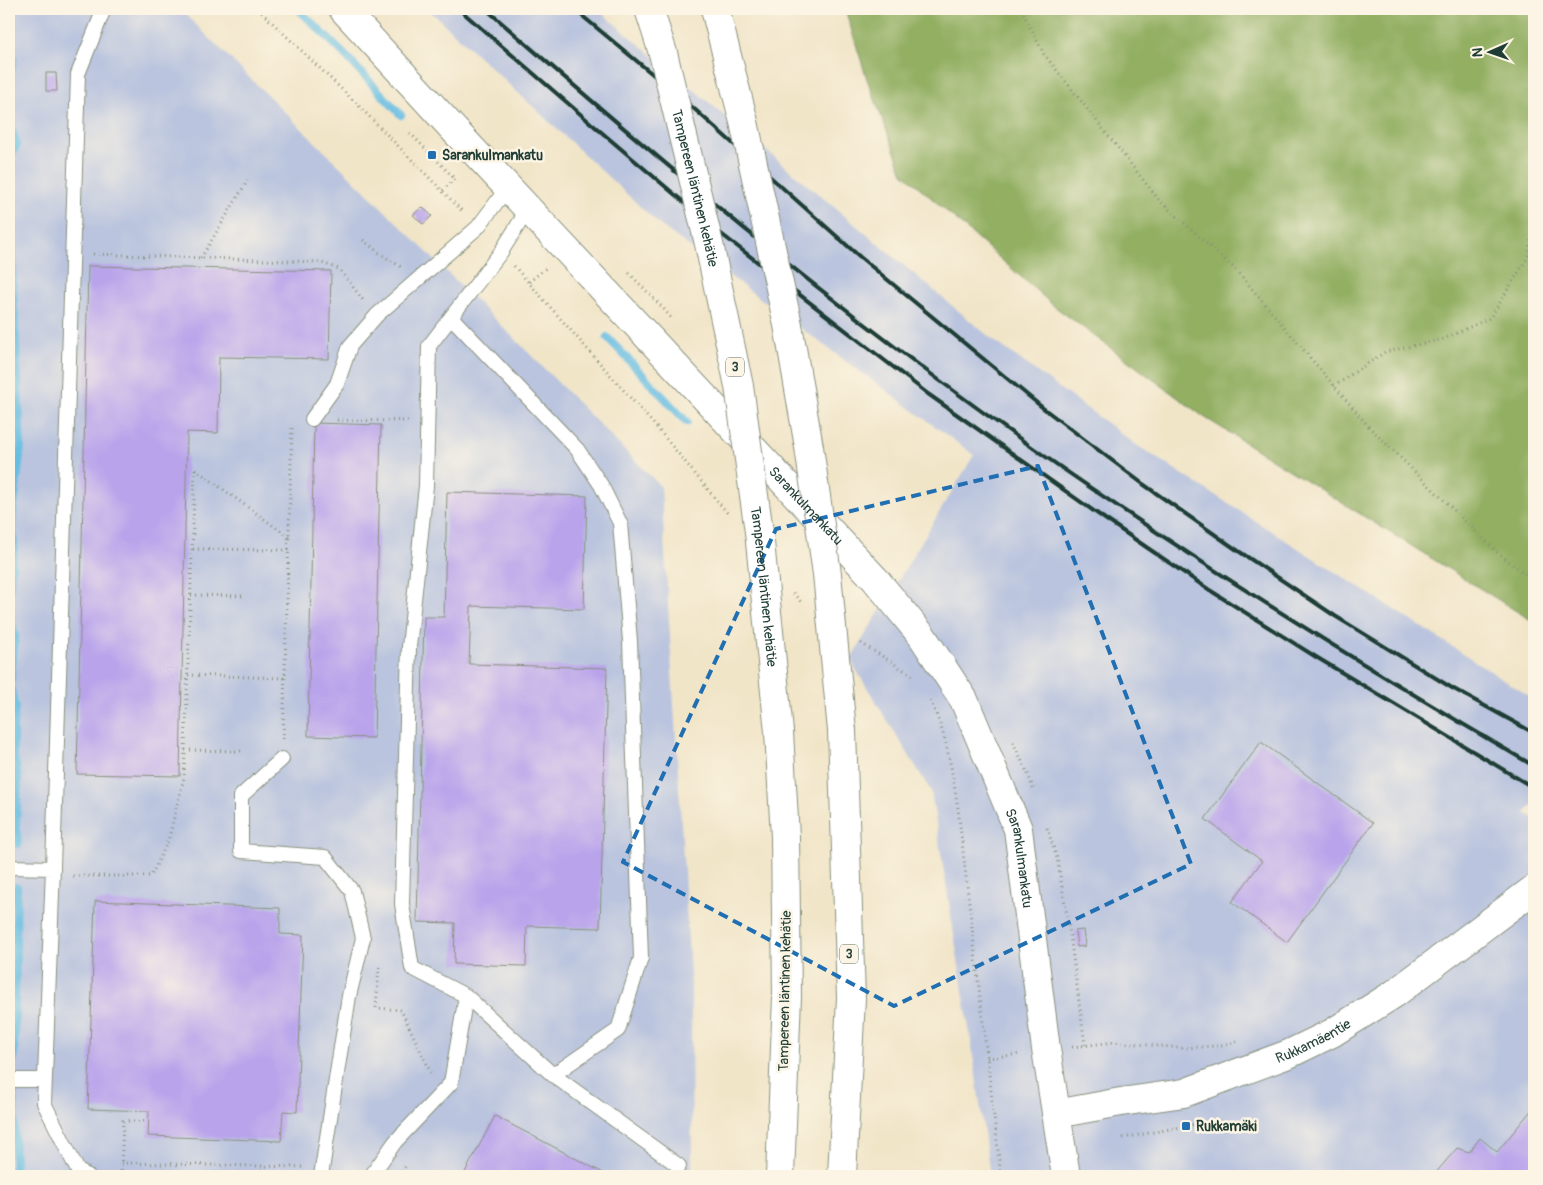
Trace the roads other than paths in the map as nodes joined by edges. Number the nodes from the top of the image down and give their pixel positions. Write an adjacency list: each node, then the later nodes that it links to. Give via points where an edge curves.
1 (104, 9): 11 (lane, via 78,74)
2 (343, 9): 5 (main road, Sarankulmankatu)
3 (649, 9): 22 (main road, Tampereen läntinen kehätie / 3, bridge, via 663,52 709,244 738,386 759,532 779,732 785,837 787,996)
4 (715, 9): 23 (main road, 3, bridge, via 744,122 788,325 827,574 842,731 851,998)
5 (508, 187): 6 (main road, Sarankulmankatu); 8 (lane, via 478,227 376,316 350,346 337,384)
6 (528, 209): 7 (lane); 17 (main road, Sarankulmankatu, via 875,578 922,636 964,700 1018,829)
7 (451, 317): 13 (lane, via 429,346 426,486 408,647 402,904 412,968); 14 (lane, via 577,449 601,485 620,523 630,641 641,958 618,1030)
8 (312, 419)
9 (282, 759): 19 (lane, via 241,796 241,851 325,858 352,891 363,938 349,996)
10 (9, 867): 11 (lane)
11 (53, 872): 16 (lane)
12 (1534, 889): 17 (main road, Rukkamäentie, via 1394,994 1332,1033 1291,1053 1184,1093)
13 (466, 996): 14 (lane); 21 (lane, via 451,1083 395,1142)
14 (553, 1075): 18 (lane)
15 (9, 1080): 16 (lane)
16 (45, 1080): 20 (lane, via 44,1104 78,1171)
17 (1056, 1114): 24 (main road, Sarankulmankatu)
18 (679, 1166)
19 (322, 1172)
20 (88, 1176)
21 (371, 1176)
22 (780, 1176)
23 (842, 1176)
24 (1066, 1176)

